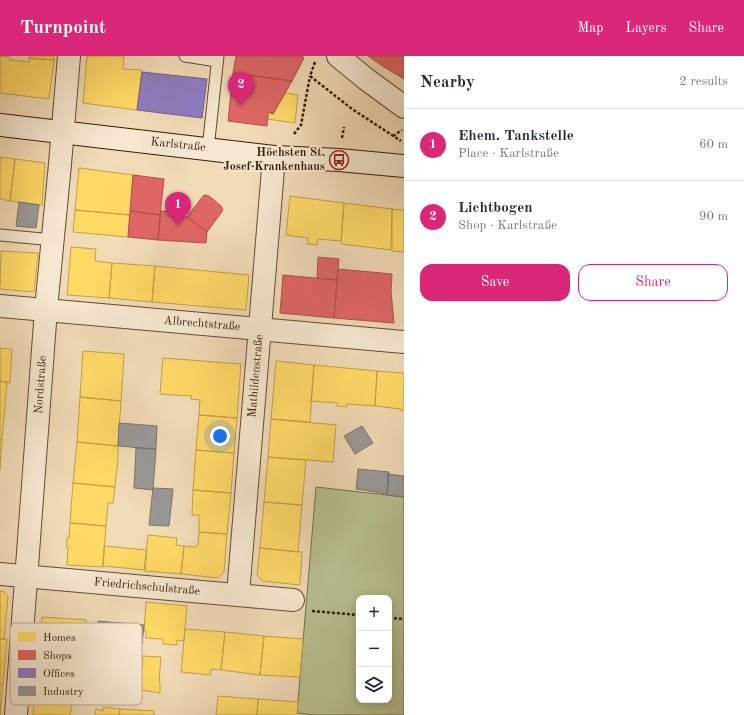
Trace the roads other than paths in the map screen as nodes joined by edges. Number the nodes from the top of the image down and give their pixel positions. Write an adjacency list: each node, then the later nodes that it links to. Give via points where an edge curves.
1 (69, 56): 7 (street, Nordstraße)
2 (185, 56): 4 (lane)
3 (338, 56): 5 (street)
4 (218, 58): 8 (lane)
5 (404, 107)
6 (0, 125): 7 (street, Karlstraße)
7 (63, 133): 8 (street, Karlstraße); 12 (street, Nordstraße)
8 (208, 149): 9 (street, Karlstraße)
9 (274, 157): 10 (street, Karlstraße); 15 (street, Mathildenstraße)
10 (404, 166)
11 (0, 234): 12 (lane)
12 (53, 240): 14 (street, Nordstraße)
13 (0, 306): 14 (street, Albrechtstraße)
14 (46, 309): 15 (street, Albrechtstraße); 18 (street, Nordstraße)
15 (260, 330): 16 (street, Albrechtstraße); 19 (street, Mathildenstraße)
16 (404, 342)
17 (0, 574): 18 (street, Friedrichschulstraße)
18 (28, 577): 19 (street, Friedrichschulstraße); 21 (street, Nordstraße)
19 (238, 594): 20 (street, Friedrichschulstraße)
20 (293, 600)
21 (24, 623)
22 (17, 705): 23 (street, Nordstraße)
23 (16, 715)

